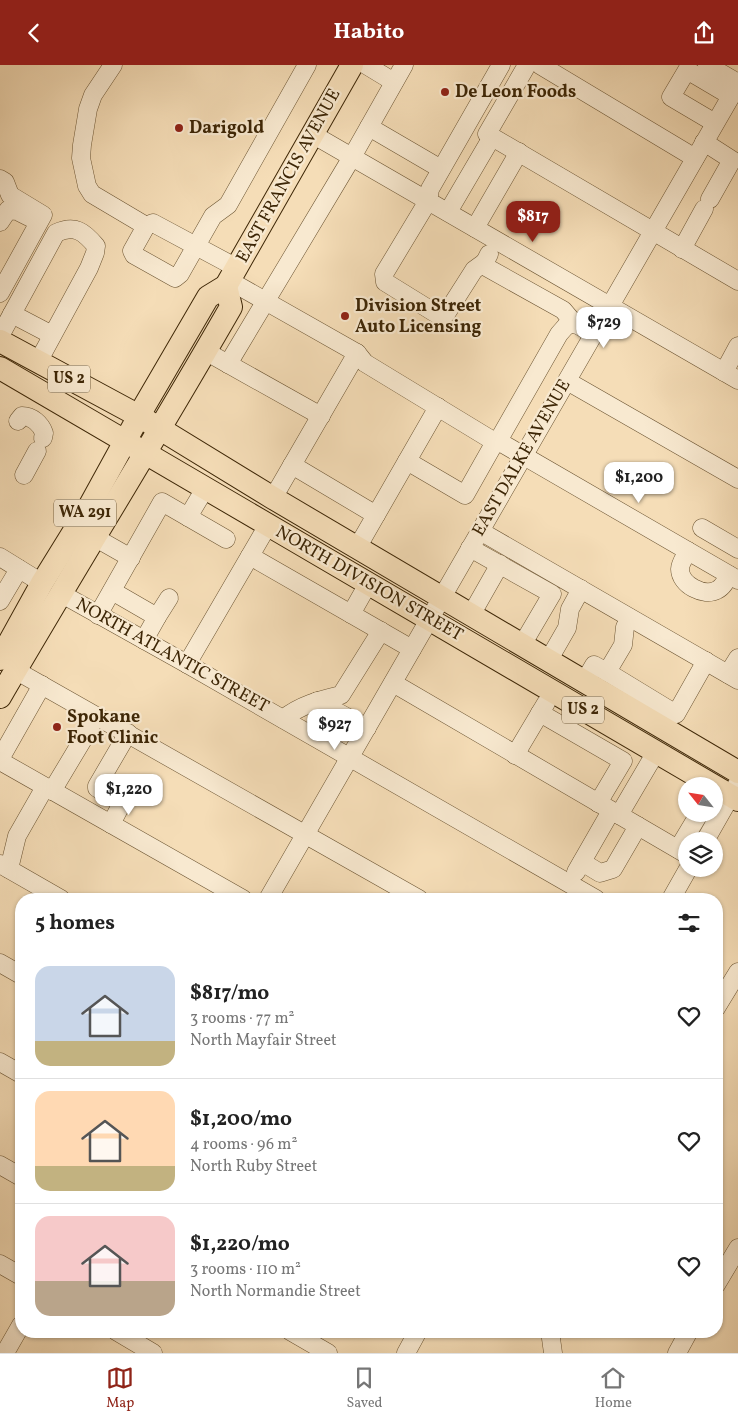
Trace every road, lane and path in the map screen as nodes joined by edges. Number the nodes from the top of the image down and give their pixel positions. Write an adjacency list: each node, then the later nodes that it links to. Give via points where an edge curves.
1 (113, 65): 26 (street, via 93,95 88,109 81,158 92,194)
2 (307, 65): 31 (street, via 228,205 213,216)
3 (352, 65): 15 (main road, EAST FRANCIS AVENUE)
4 (366, 65): 11 (street)
5 (404, 65): 11 (street)
6 (501, 65): 20 (street)
7 (527, 65): 16 (street, via 487,134)
8 (540, 65): 17 (street)
9 (707, 65): 12 (street)
10 (688, 67): 12 (street); 13 (street, via 671,97)
11 (394, 82): 14 (street)
12 (736, 87): 13 (street, EAST DALKE AVENUE)
13 (715, 123): 17 (street, EAST DALKE AVENUE)
14 (369, 127): 19 (street); 20 (street)
15 (312, 134): 19 (street); 35 (main road, EAST FRANCIS AVENUE)
16 (492, 137): 18 (street); 23 (street)
17 (700, 150): 28 (street, EAST DALKE AVENUE); 32 (street, via 732,160)
18 (519, 152): 27 (street); 28 (street)
19 (352, 157): 22 (street); 39 (street)
20 (441, 169): 22 (street, via 430,189)
21 (0, 179): 25 (street, via 5,182 10,195 43,215)
22 (428, 201): 23 (street); 33 (street, via 384,274 385,282 440,317 446,314 474,270)
23 (448, 212): 27 (street)
24 (0, 222): 25 (street, via 8,210 13,209)
25 (39, 223): 29 (street); 37 (street)
26 (146, 226): 31 (street, via 153,223); 31 (street, via 132,251 134,255 175,278)
27 (475, 228): 30 (street)
28 (652, 232): 32 (street); 40 (street, EAST DALKE AVENUE)
29 (56, 233): 36 (street); 38 (street, via 78,229 96,246 89,268)
30 (496, 240): 33 (street); 40 (street)
31 (196, 246): 35 (street)
32 (682, 249): 34 (street)
33 (485, 262): 42 (street, via 486,267 562,310)
34 (736, 275)
35 (231, 278): 39 (street); 48 (main road, via 231,307); 56 (main road, EAST FRANCIS AVENUE, via 208,297)
36 (25, 289): 38 (street, via 54,246 62,240 72,239 83,247 85,255 74,280); 41 (street)
37 (0, 293)
38 (73, 297): 44 (street)
39 (265, 301): 49 (street); 51 (street)
40 (610, 306): 43 (street, EAST DALKE AVENUE); 53 (street)
41 (12, 314): 44 (street); 45 (street)
42 (574, 323): 43 (street); 60 (street, via 559,334)
43 (594, 334): 54 (street, EAST DALKE AVENUE)
44 (52, 335): 50 (street)
45 (0, 336)
46 (0, 341): 50 (main road, NORTH DIVISION STREET / US 2)
47 (738, 346): 53 (street)
48 (205, 351): 51 (street); 59 (main road)
49 (357, 353): 55 (street, via 365,363); 57 (street)
50 (38, 362): 56 (main road, NORTH DIVISION STREET / US 2)
51 (228, 364): 57 (street)
52 (0, 368): 61 (main road, NORTH DIVISION STREET / US 2)
53 (731, 376)
54 (567, 381): 63 (street, EAST DALKE AVENUE); 67 (street)
55 (438, 407): 60 (street); 64 (street)
56 (139, 416): 59 (main road, NORTH DIVISION STREET / US 2); 61 (main road, WA 291)
57 (320, 416): 65 (street)
58 (18, 421): 66 (street, via 26,416 39,423 44,433)
59 (159, 429): 62 (main road, WA 291); 69 (main road, NORTH DIVISION STREET / US 2)
60 (497, 441): 63 (street); 64 (street, via 465,495)
61 (125, 442): 62 (main road, NORTH DIVISION STREET / US 2); 88 (main road, WA 291, via 89,507)
62 (145, 453): 68 (main road, NORTH DIVISION STREET / US 2); 75 (main road, WA 291)
63 (523, 456): 74 (street, EAST DALKE AVENUE); 80 (street)
64 (407, 461): 70 (street)
65 (292, 465): 69 (street); 70 (street)
66 (24, 475)
67 (738, 479)
68 (206, 487): 71 (street); 72 (main road, NORTH DIVISION STREET / US 2)
69 (273, 498): 78 (main road, NORTH DIVISION STREET / US 2)
70 (376, 515): 78 (street)
71 (188, 517): 76 (street); 83 (street, via 162,502)
72 (268, 525): 81 (street); 87 (main road, NORTH DIVISION STREET / US 2)
73 (702, 528): 77 (street)
74 (480, 531): 79 (street, EAST DALKE AVENUE); 89 (street)
75 (94, 537): 83 (street); 88 (main road, WA 291)
76 (226, 539)
77 (733, 546): 86 (street)
78 (357, 548): 92 (main road, NORTH DIVISION STREET / US 2)
79 (470, 548): 84 (street); 92 (street, EAST DALKE AVENUE)
80 (688, 551): 86 (street); 86 (street, via 680,573 693,587 711,592 722,587)
81 (250, 556): 94 (street); 108 (street)
82 (0, 557): 85 (street, NORTH ATLANTIC STREET)
83 (130, 558): 90 (street)
84 (500, 564): 96 (street); 102 (street, via 552,594)
85 (19, 569): 88 (street, NORTH ATLANTIC STREET); 93 (street)
86 (727, 574)
87 (368, 584): 94 (street); 99 (main road, NORTH DIVISION STREET / US 2)
88 (51, 588): 95 (street, NORTH ATLANTIC STREET); 107 (main road, WA 291)
89 (581, 589): 98 (street); 105 (street, via 570,609 567,628)
90 (112, 591): 95 (street); 97 (street)
91 (169, 598): 97 (street)
92 (441, 598): 96 (main road, NORTH DIVISION STREET / US 2); 99 (street, EAST DALKE AVENUE)
93 (0, 601)
94 (351, 614): 100 (street)
95 (98, 615): 101 (street, NORTH ATLANTIC STREET)
96 (471, 615): 102 (main road, NORTH DIVISION STREET / US 2)
97 (157, 617): 101 (street)
98 (630, 618): 106 (street); 109 (street, via 625,627 623,645)
99 (429, 620): 103 (street, EAST DALKE AVENUE); 114 (main road, NORTH DIVISION STREET / US 2)
100 (381, 631): 103 (street); 117 (street, via 341,695)
101 (144, 640): 108 (street, NORTH ATLANTIC STREET)
102 (522, 645): 105 (main road, NORTH DIVISION STREET / US 2)
103 (412, 649): 112 (street, EAST DALKE AVENUE)
104 (738, 658): 110 (street)
105 (548, 661): 111 (main road, NORTH DIVISION STREET / US 2)
106 (706, 661): 110 (street); 120 (street)
107 (8, 664): 113 (street); 116 (main road, WA 291)
108 (187, 664): 119 (street, NORTH ATLANTIC STREET)
109 (607, 672): 111 (street, via 594,665); 115 (street)
110 (733, 677)
111 (584, 682): 115 (main road, NORTH DIVISION STREET / US 2)
112 (393, 683): 122 (street, EAST DALKE AVENUE); 126 (street)
113 (42, 685): 123 (street); 128 (street)
114 (553, 692): 118 (street); 124 (main road, NORTH DIVISION STREET / US 2)
115 (628, 696): 120 (main road, NORTH DIVISION STREET / US 2)
116 (0, 697)
117 (318, 701): 119 (street, via 293,710); 122 (street)
118 (540, 713): 126 (street); 129 (street)
119 (283, 719): 127 (street, NORTH ATLANTIC STREET)
120 (671, 722): 130 (main road, NORTH DIVISION STREET / US 2)
121 (91, 726): 131 (street)
122 (367, 728): 127 (street, EAST DALKE AVENUE)
123 (128, 733): 136 (street, via 97,786 120,802); 139 (street)
124 (635, 740): 125 (main road, NORTH DIVISION STREET / US 2); 129 (street)
125 (656, 752): 132 (main road, NORTH DIVISION STREET / US 2); 133 (street)
126 (515, 755): 133 (street)
127 (350, 757): 139 (street, EAST DALKE AVENUE); 144 (street, NORTH ATLANTIC STREET)
128 (0, 760): 131 (street)
129 (623, 761): 133 (street)
130 (738, 772)
131 (49, 789): 136 (street); 142 (street, via 17,836)
132 (736, 793): 134 (street)
133 (609, 810): 137 (street); 141 (street)
134 (722, 813)
135 (715, 823): 138 (street)
136 (111, 824): 146 (street)
137 (638, 826): 140 (street); 141 (street, via 614,869 600,873)
138 (710, 832)
139 (306, 833): 147 (street, EAST DALKE AVENUE); 148 (street)
140 (678, 842)
141 (582, 862): 144 (street)
142 (4, 867): 145 (street)
143 (683, 877): 150 (street)
144 (569, 883): 149 (street, NORTH ATLANTIC STREET)
145 (50, 893)
146 (232, 893)
147 (271, 893)
148 (409, 893)
149 (586, 893)
150 (674, 893)
151 (0, 963): 152 (street)
152 (15, 972)
153 (738, 972): 154 (street)
154 (723, 997)
155 (0, 1062): 156 (street)
156 (15, 1071)
157 (0, 1165): 158 (street)
158 (15, 1174)
159 (738, 1248): 162 (street)
160 (0, 1264): 161 (street)
161 (15, 1273)
162 (723, 1273)
163 (15, 1336): 169 (street)
164 (128, 1338): 170 (street)
165 (302, 1338): 171 (street)
166 (414, 1338): 172 (street)
167 (551, 1338): 173 (street)
168 (685, 1338): 174 (street)
169 (5, 1353)
170 (153, 1353)
171 (328, 1353)
172 (406, 1353)
173 (553, 1353)
174 (677, 1353)

